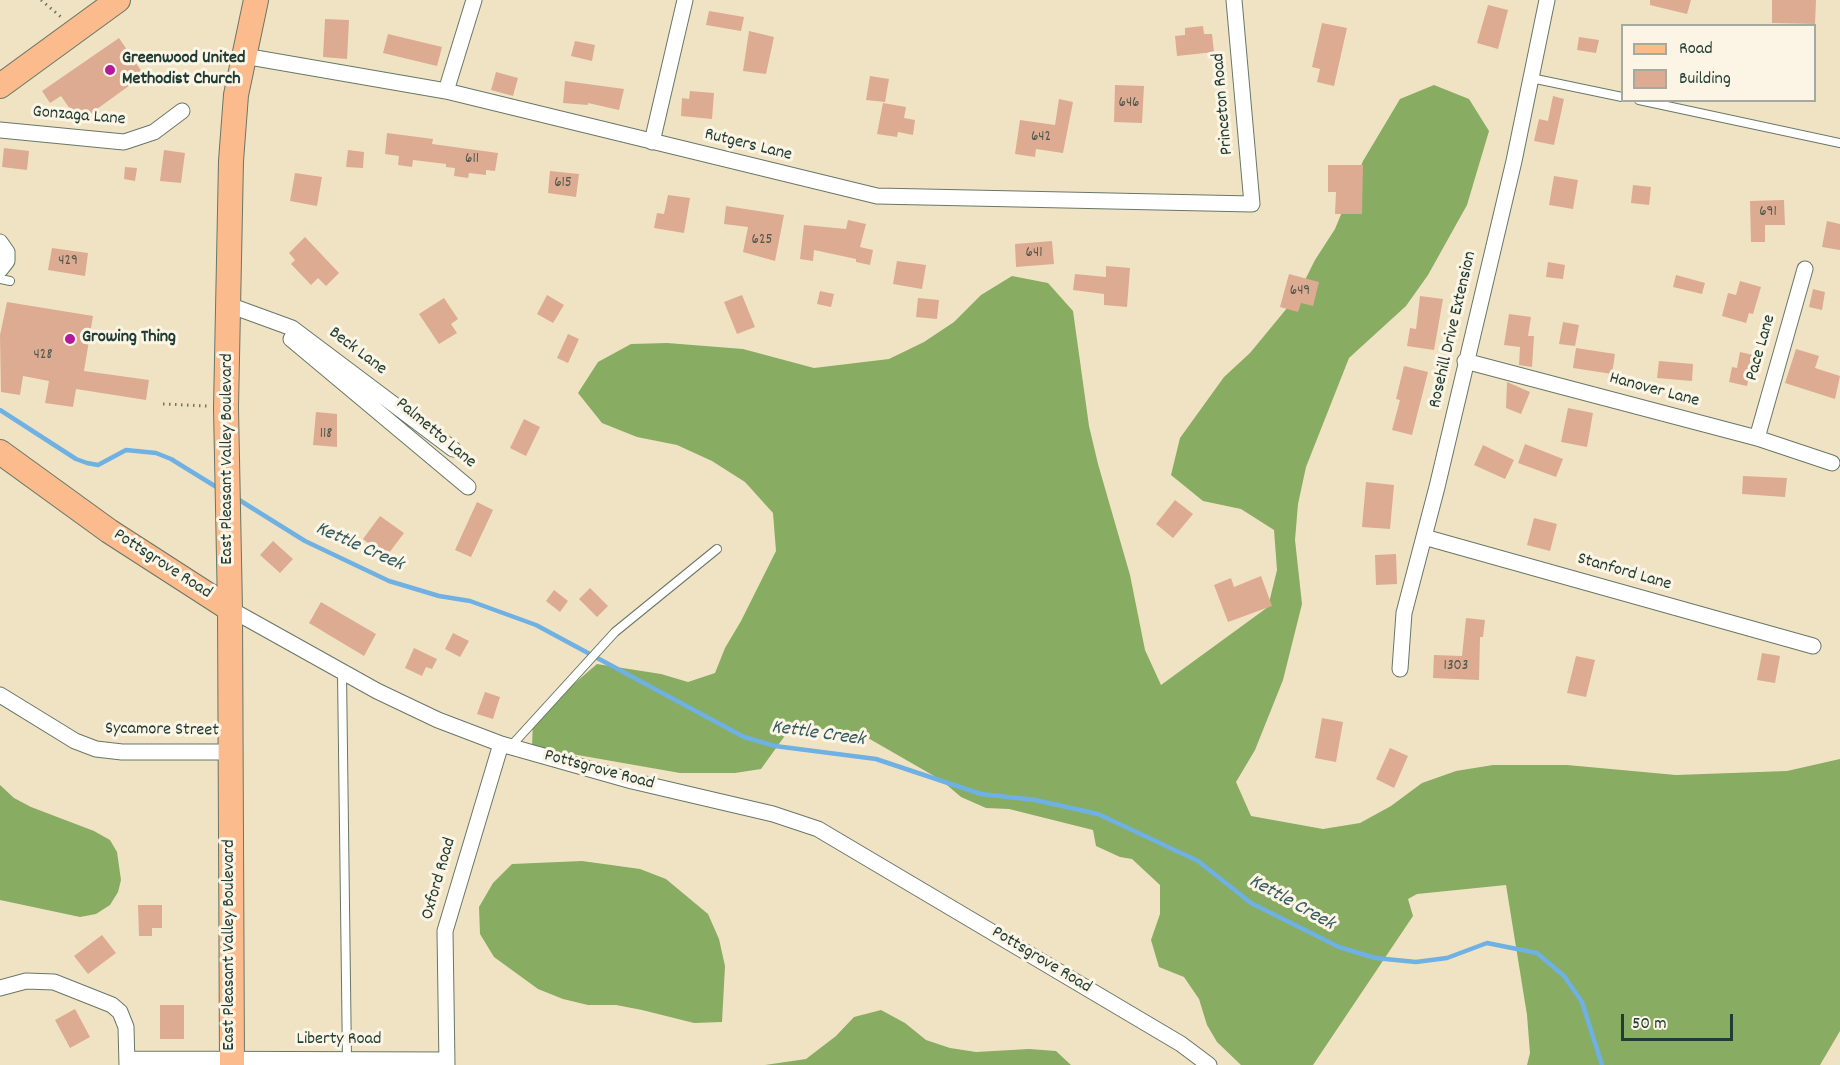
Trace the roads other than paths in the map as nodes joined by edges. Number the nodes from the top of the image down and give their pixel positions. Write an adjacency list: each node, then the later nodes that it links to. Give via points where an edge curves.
1 (118, 0): 9 (main road)
2 (256, 0): 7 (main road, East Pleasant Valley Boulevard)
3 (474, 0): 10 (street)
4 (684, 0): 15 (street)
5 (1234, 0): 17 (street, Princeton Road)
6 (1547, 0): 8 (street, Rosehill Drive Extension)
7 (244, 56): 10 (street, Rutgers Lane); 22 (main road, East Pleasant Valley Boulevard, via 231,161)
8 (1531, 78): 11 (lane); 24 (street, Rosehill Drive Extension)
9 (0, 86)
10 (446, 91): 15 (street, Rutgers Lane)
11 (1621, 97)
12 (1648, 102): 16 (lane)
13 (182, 111): 14 (street, Gonzaga Lane, via 154,132 124,142)
14 (0, 130)
15 (652, 142): 17 (street, Rutgers Lane, via 877,196)
16 (1840, 143)
17 (1252, 204)
18 (0, 242): 20 (street, via 7,252)
19 (1805, 269): 25 (street, Pace Lane)
20 (5, 276): 21 (lane)
21 (0, 279)
22 (229, 304): 23 (street, Beck Lane); 32 (main road, East Pleasant Valley Boulevard, via 226,408)
23 (265, 319): 26 (street, Beck Lane, via 292,328); 29 (street, Palmetto Lane)
24 (1465, 361): 25 (street, Hanover Lane); 30 (street, Rosehill Drive Extension)
25 (1757, 438): 28 (street, Hanover Lane)
26 (453, 449)
27 (0, 452): 32 (main road, Pottsgrove Road, via 109,531)
28 (1832, 463)
29 (468, 487)
30 (1424, 537): 33 (street, Stanford Lane); 34 (street, Rosehill Drive Extension, via 1404,613)
31 (717, 549): 37 (lane, Oxford Road, via 615,632)
32 (230, 609): 35 (street, Pottsgrove Road); 38 (main road, East Pleasant Valley Boulevard)
33 (1813, 646)
34 (1400, 669)
35 (342, 673): 37 (street, Pottsgrove Road, via 405,705); 40 (lane)
36 (0, 695): 38 (street, Sycamore Street, via 75,741 96,749)
37 (505, 746): 43 (street, Oxford Road, via 445,931); 44 (street, Pottsgrove Road, via 818,829 1181,1044)
38 (230, 752): 42 (main road, East Pleasant Valley Boulevard)
39 (0, 988): 41 (street, via 26,981 54,982 112,1005 126,1027)
40 (346, 1060): 42 (street, Liberty Road); 43 (street, Liberty Road)
41 (127, 1062): 42 (street, Liberty Road)
42 (232, 1062)
43 (447, 1063)
44 (1209, 1065)

